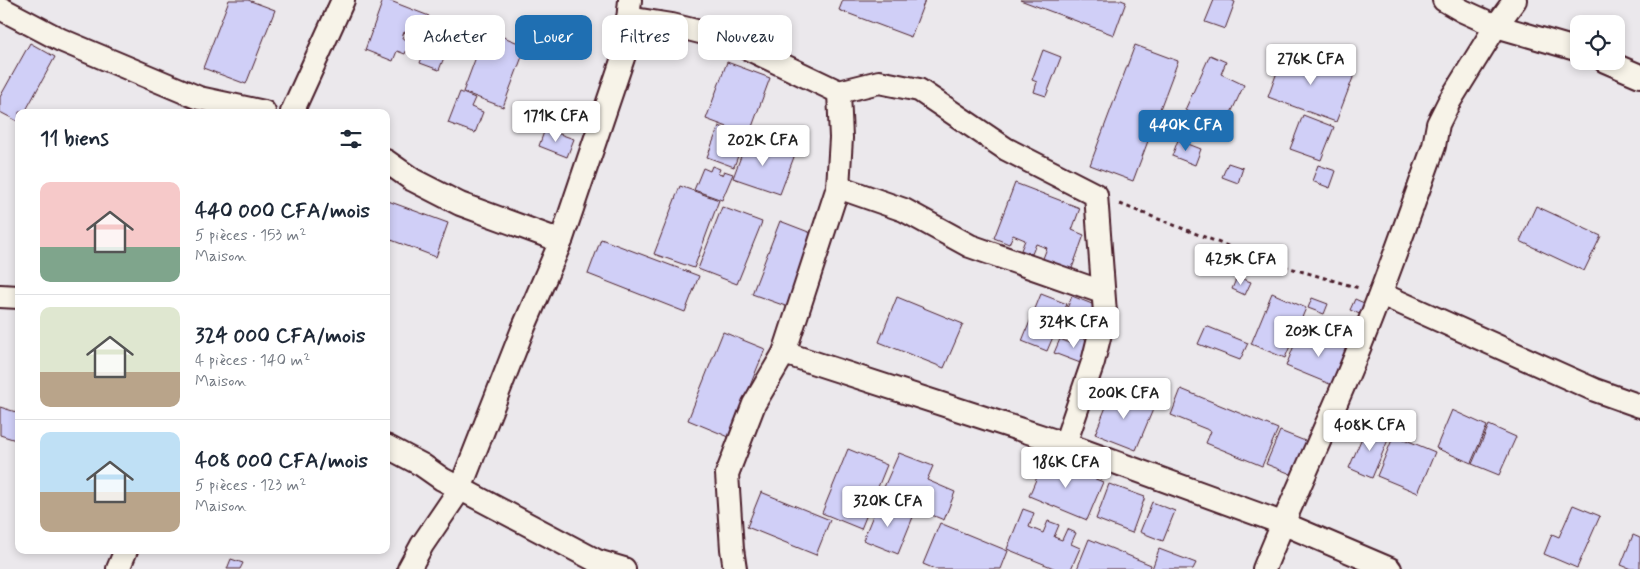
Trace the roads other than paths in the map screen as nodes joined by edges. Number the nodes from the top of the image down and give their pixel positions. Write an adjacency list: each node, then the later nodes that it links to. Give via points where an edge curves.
1 (342, 0): 12 (street)
2 (1444, 0): 6 (street)
3 (1515, 0): 6 (street)
4 (0, 8): 11 (street, via 61,40 199,98)
5 (629, 9): 10 (street, via 672,25 728,39); 15 (street, via 625,52)
6 (1496, 26): 7 (street); 17 (street, via 1448,102 1438,124 1434,146)
7 (1570, 47)
8 (1625, 70): 9 (street)
9 (1640, 76)
10 (839, 92): 14 (street); 16 (street, via 879,82 919,90 1006,149 1096,195)
11 (250, 109)
12 (293, 109)
13 (390, 164): 15 (street, via 413,180 460,204)
14 (838, 187): 16 (street, via 904,210 970,246); 20 (street)
15 (561, 241): 24 (street)
16 (1102, 292): 22 (street, via 1105,313)
17 (1381, 294): 21 (street, via 1595,390); 25 (street)
18 (0, 296): 19 (street)
19 (15, 297)
20 (784, 353): 22 (street); 30 (street, via 754,404 727,474)
21 (1640, 406)
22 (1065, 444): 25 (street)
23 (390, 448): 24 (street)
24 (460, 489): 28 (street); 29 (street, via 598,561)
25 (1282, 523): 31 (street); 32 (street)
26 (124, 554): 27 (street)
27 (118, 569)
28 (409, 569)
29 (624, 569)
30 (735, 569)
31 (1264, 569)
32 (1390, 569)

